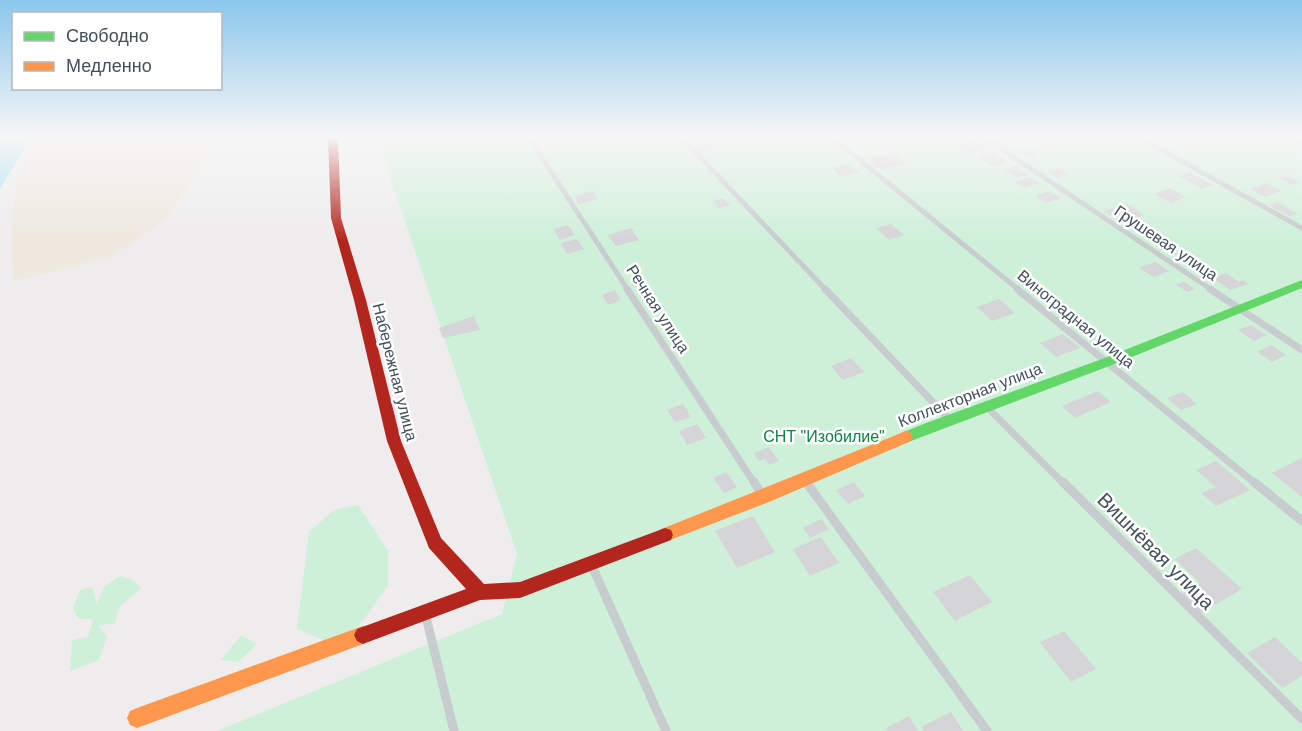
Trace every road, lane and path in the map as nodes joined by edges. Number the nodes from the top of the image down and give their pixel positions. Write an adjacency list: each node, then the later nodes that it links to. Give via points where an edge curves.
1 (334, 172): 18 (street, Набережная улица, via 336,218 394,441 435,543)
2 (551, 172): 15 (lane, Речная улица)
3 (714, 172): 13 (lane)
4 (875, 172): 11 (lane, Виноградная улица)
5 (1037, 172): 9 (lane, Грушевая улица)
6 (1201, 172): 7 (lane)
7 (1302, 228)
8 (1302, 284): 9 (street, Коллекторная улица)
9 (1238, 307): 10 (lane, Грушевая улица); 11 (street, Коллекторная улица)
10 (1302, 350)
11 (1107, 362): 12 (street, Коллекторная улица); 16 (lane, Виноградная улица)
12 (986, 406): 13 (street, Коллекторная улица); 20 (lane, Вишнёвая улица)
13 (949, 419): 14 (street, Коллекторная улица)
14 (804, 479): 15 (street, Коллекторная улица); 24 (lane)
15 (763, 497): 17 (street, Коллекторная улица)
16 (1302, 521)
17 (590, 562): 18 (street, Коллекторная улица, via 520,590); 23 (lane)
18 (480, 592): 19 (street, Коллекторная улица)
19 (425, 614): 21 (street, Коллекторная улица); 22 (lane)
20 (1302, 719)
21 (137, 724)
22 (454, 731)
23 (666, 731)
24 (987, 731)

